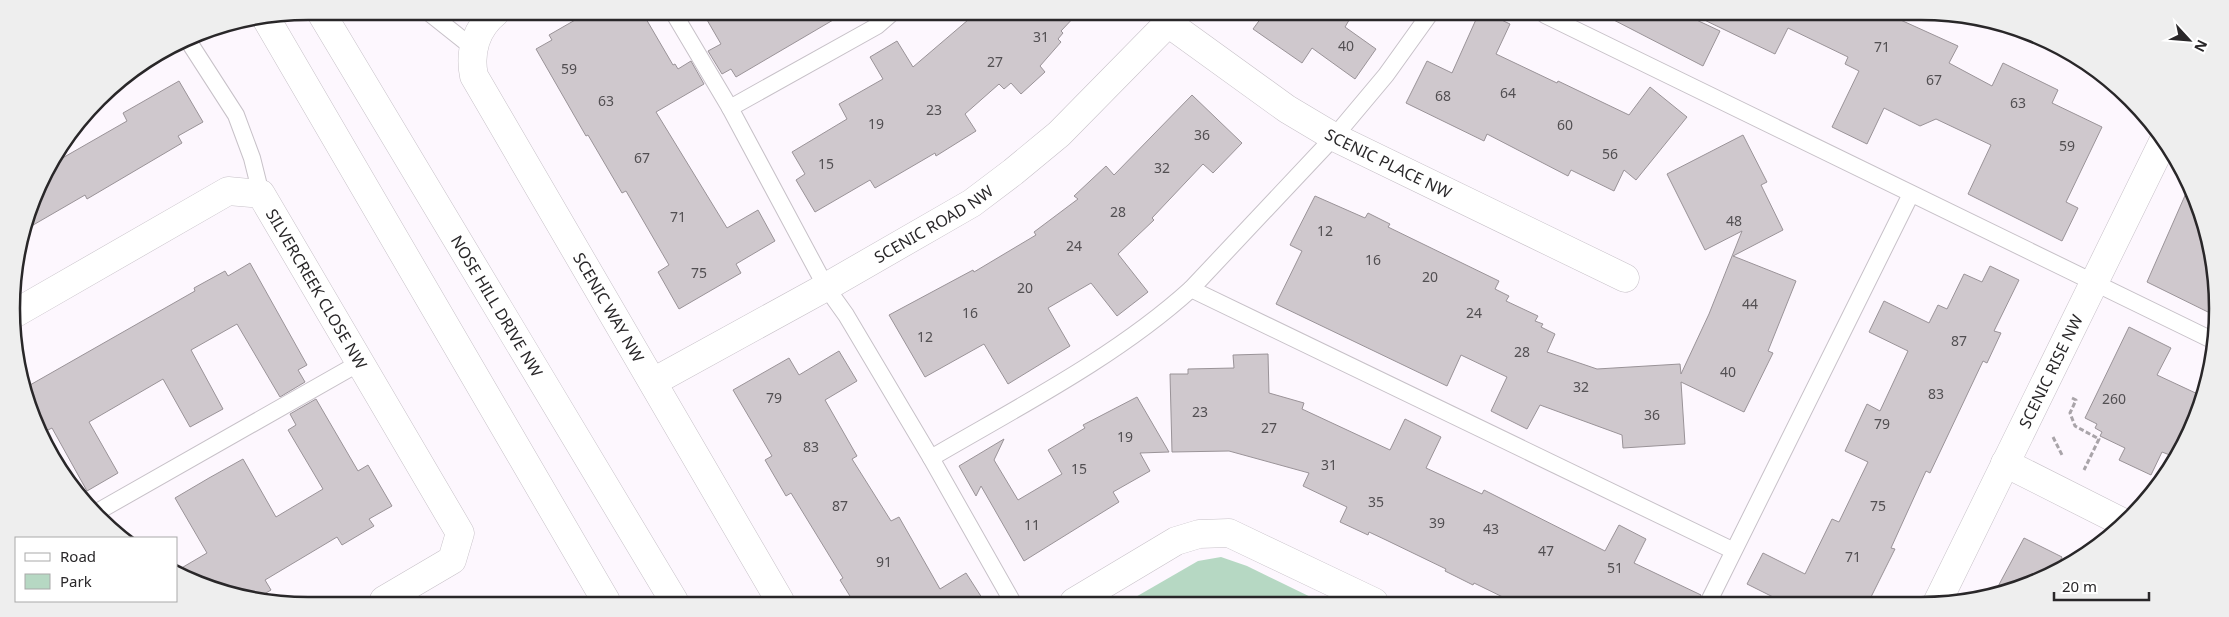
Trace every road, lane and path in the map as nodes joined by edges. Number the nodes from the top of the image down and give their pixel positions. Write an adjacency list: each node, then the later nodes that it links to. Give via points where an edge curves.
1 (325, 20): 36 (street, NOSE HILL DRIVE NW)
2 (438, 20): 12 (lane)
3 (489, 20): 12 (street)
4 (677, 20): 13 (lane)
5 (884, 20): 13 (lane)
6 (1172, 20): 20 (street, SCENIC ROAD NW, via 1060,134 1013,172 972,203)
7 (1174, 20): 14 (street, SCENIC PLACE NW, via 1287,109)
8 (1424, 20): 14 (lane, via 1386,75)
9 (1553, 20): 17 (lane)
10 (268, 23): 35 (street)
11 (191, 45): 16 (lane, via 236,115)
12 (472, 47): 25 (street, SCENIC WAY NW, via 474,76)
13 (730, 108): 20 (lane)
14 (1334, 137): 18 (street, SCENIC PLACE NW); 21 (lane)
15 (2160, 148): 19 (street, SCENIC RISE NW)
16 (261, 194): 22 (street, SILVERCREEK CLOSE NW, via 228,191); 24 (street, SILVERCREEK CLOSE NW)
17 (1911, 194): 19 (lane); 32 (lane)
18 (1625, 278)
19 (2094, 282): 23 (lane); 28 (street, SCENIC RISE NW)
20 (826, 287): 25 (street, SCENIC ROAD NW); 27 (lane)
21 (1191, 289): 27 (lane, via 1167,311 1074,374); 32 (lane)
22 (20, 310)
23 (2207, 338)
24 (360, 362): 30 (lane); 34 (street, SILVERCREEK CLOSE NW, via 460,533 452,560)
25 (653, 382): 37 (street, SCENIC WAY NW)
26 (2067, 395): 29 (path, via 2076,400 2070,413 2075,426 2099,439)
27 (931, 458): 38 (lane)
28 (2005, 463): 31 (street); 33 (street, SCENIC RISE NW)
29 (2083, 472)
30 (101, 510)
31 (2117, 520)
32 (1732, 550): 41 (lane)
33 (1940, 596)
34 (392, 597)
35 (604, 597)
36 (672, 597)
37 (778, 597)
38 (1009, 597)
39 (1082, 597): 40 (street, via 1176,541 1200,534 1229,533)
40 (1363, 597)
41 (1711, 597)

